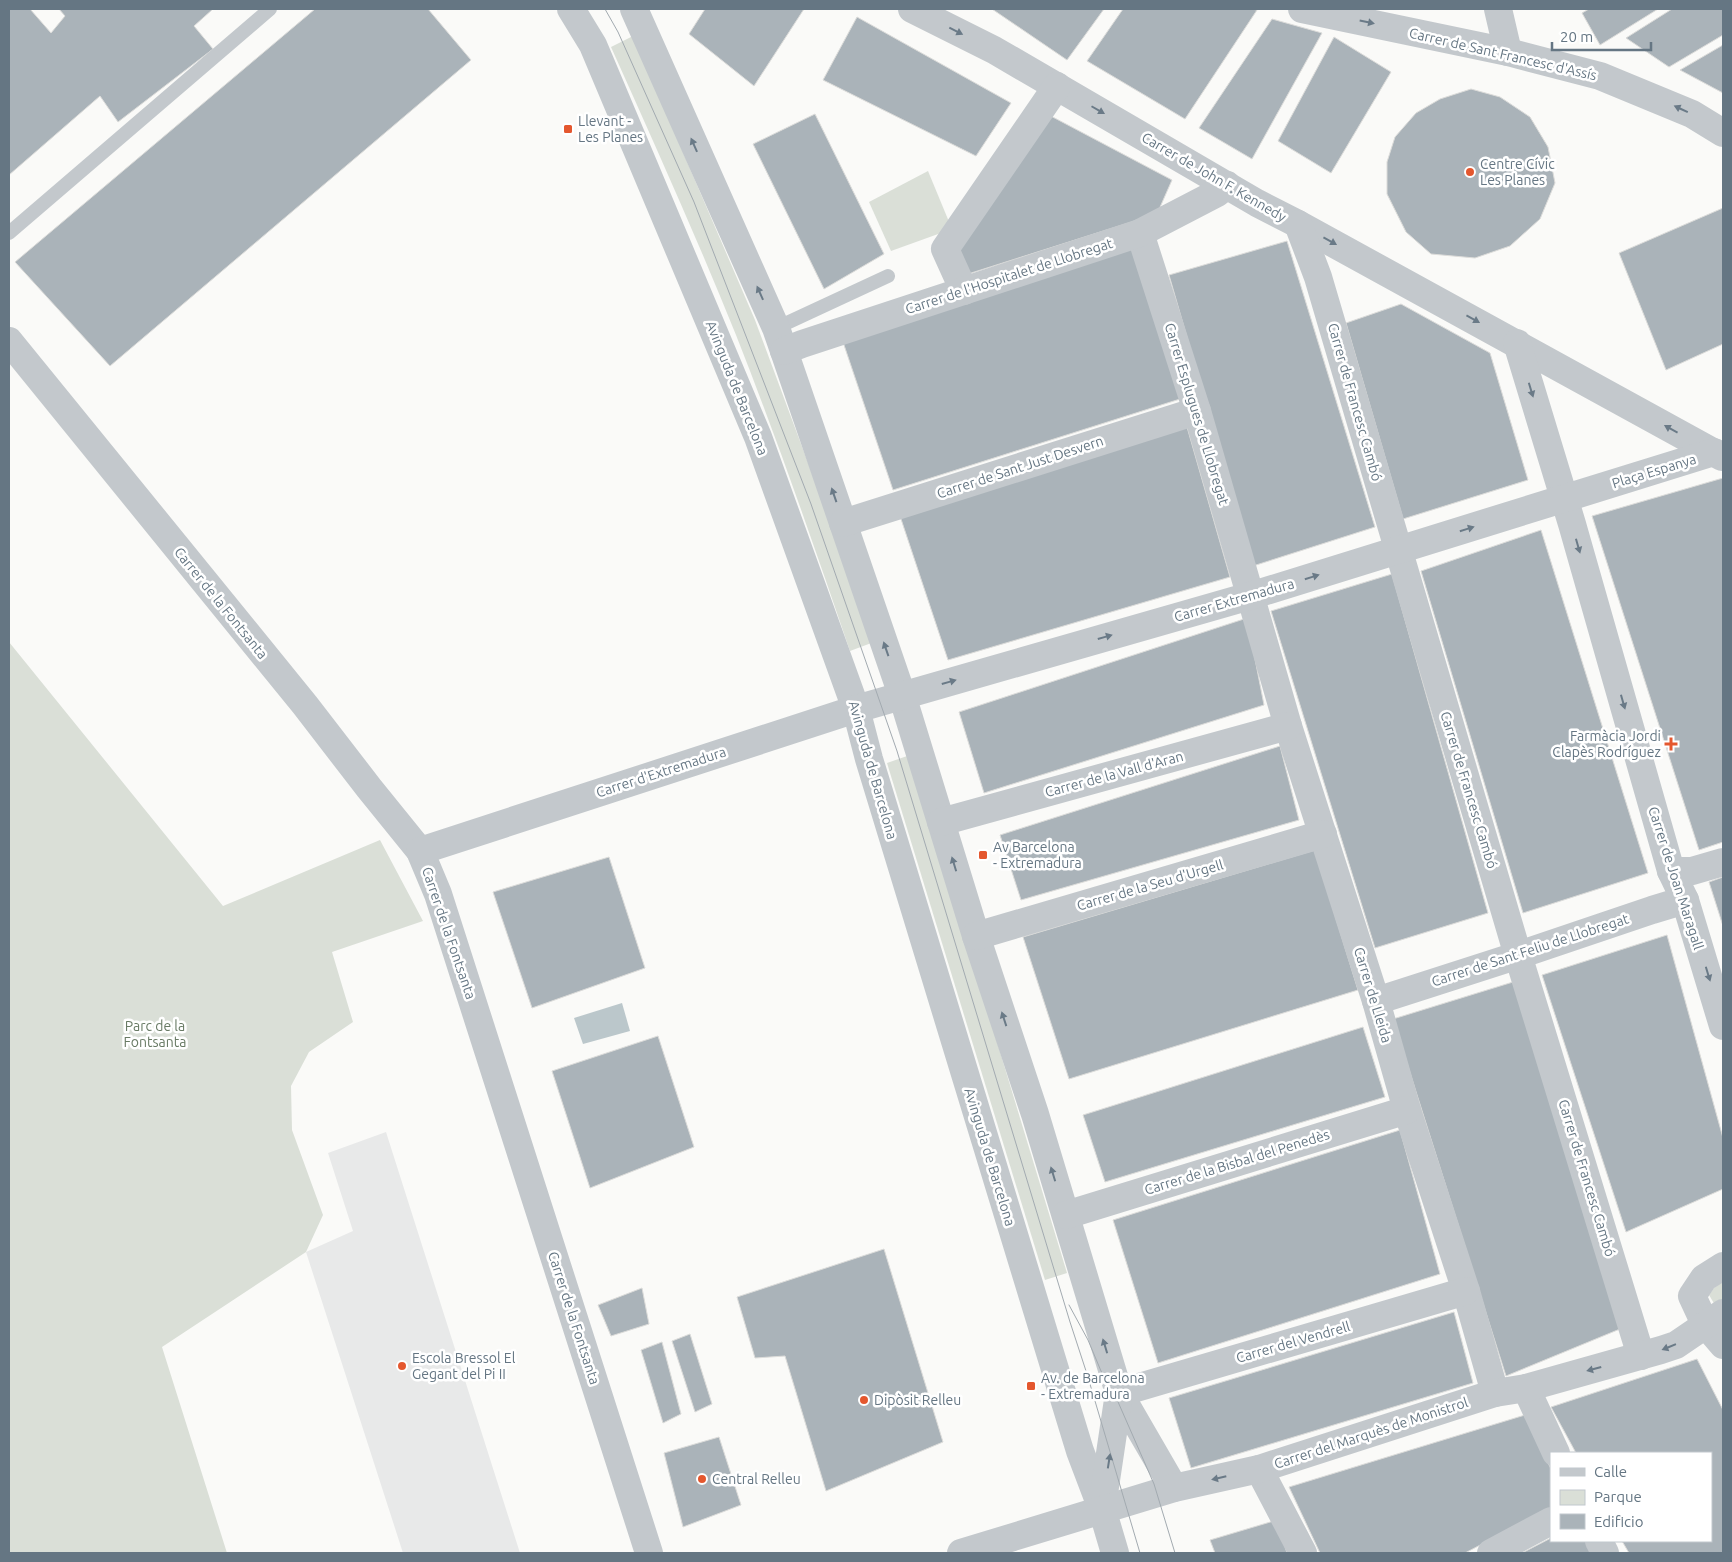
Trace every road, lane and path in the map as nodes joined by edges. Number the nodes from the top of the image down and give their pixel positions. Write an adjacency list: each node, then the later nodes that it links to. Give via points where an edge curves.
1 (270, 9): 12 (lane)
2 (571, 9): 26 (street, Avinguda de Barcelona, via 593,45 755,428)
3 (634, 9): 16 (street, one-way to 3)
4 (912, 9): 8 (street, Carrer de John F. Kennedy, one-way to 8)
5 (1302, 9): 7 (street, Carrer de Sant Francesc d'Assís, one-way to 7)
6 (1498, 9): 7 (street)
7 (1508, 52): 9 (street, Carrer de Sant Francesc d'Assís, one-way to 7, via 1677,107 1600,76)
8 (1057, 86): 10 (street, Carrer de John F. Kennedy, one-way to 10); 15 (street, via 946,249)
9 (1723, 133)
10 (1228, 185): 11 (street, Carrer de John F. Kennedy); 13 (street, Carrer de l'Hospitalet de Llobregat)
11 (1298, 224): 18 (street, Carrer de John F. Kennedy, one-way to 18); 23 (street, Carrer de Francesc Cambó, via 1318,277)
12 (9, 233)
13 (1140, 233): 15 (street, Carrer de l'Hospitalet de Llobregat); 19 (street, Carrer Esplugues de Llobregat)
14 (888, 276): 16 (lane)
15 (964, 291): 16 (street, Carrer de l'Hospitalet de Llobregat, via 802,344)
16 (780, 340): 22 (street, one-way to 16)
17 (9, 341): 30 (street, Carrer de la Fontsanta)
18 (1517, 344): 20 (street, Plaça Espanya, one-way to 18); 21 (street, one-way to 21)
19 (1197, 411): 22 (street, Carrer de Sant Just Desvern); 24 (street, Carrer Esplugues de Llobregat)
20 (1720, 450): 21 (street, Plaça Espanya)
21 (1564, 499): 23 (street, Carrer Extremadura, one-way to 21); 32 (street, Carrer de Joan Maragall, one-way to 32)
22 (843, 523): 25 (street, one-way to 22)
23 (1398, 551): 24 (street, Carrer Extremadura, one-way to 23); 35 (street, Carrer de Francesc Cambó)
24 (1250, 596): 25 (street, Carrer Extremadura, one-way to 24); 27 (street, Carrer de Lleida)
25 (902, 695): 26 (street, Carrer d'Extremadura); 28 (street)
26 (856, 709): 30 (street, Carrer d'Extremadura); 51 (street, Avinguda de Barcelona, via 1055,1370)
27 (1288, 726): 28 (street, Carrer de la Vall d'Aran); 29 (street, Carrer de Lleida)
28 (941, 822): 34 (street, one-way to 28)
29 (1323, 834): 34 (street, Carrer de la Seu d'Urgell); 36 (street, Carrer de Lleida)
30 (420, 851): 53 (street, Carrer de la Fontsanta, via 438,894)
31 (1723, 862): 32 (street, via 1692,871)
32 (1671, 871): 33 (street, Carrer de Joan Maragall)
33 (1685, 900): 35 (street, Carrer de Sant Feliu de Llobregat); 37 (street, Carrer de Joan Maragall, one-way to 37)
34 (976, 936): 39 (street, one-way to 34)
35 (1519, 955): 36 (street, Carrer de Sant Feliu de Llobregat); 44 (street, Carrer de Francesc Cambó)
36 (1376, 1001): 38 (street, Carrer de Lleida)
37 (1723, 1026)
38 (1407, 1110): 39 (street, Carrer de la Bisbal del Penedès); 41 (street, Carrer de Lleida)
39 (1066, 1214): 46 (street, one-way to 39)
40 (1723, 1266): 42 (street, via 1704,1278 1692,1296)
41 (1466, 1291): 46 (street, Carrer del Vendrell); 47 (street, Carrer de Lleida)
42 (1714, 1319): 43 (street); 44 (street, Carrer del Marquès de Monistrol, one-way to 44, via 1676,1344)
43 (1723, 1345)
44 (1641, 1356): 45 (street, Carrer del Marquès de Monistrol, one-way to 45)
45 (1526, 1388): 47 (street, Carrer del Marquès de Monistrol); 48 (street)
46 (1119, 1393): 50 (street); 51 (street, one-way to 46)
47 (1495, 1393): 49 (street, Carrer del Marquès de Monistrol)
48 (1556, 1452)
49 (1259, 1469): 50 (street, Carrer del Marquès de Monistrol, one-way to 50); 56 (street)
50 (1174, 1488): 51 (street, Carrer del Marquès de Monistrol)
51 (1102, 1509): 54 (street, Carrer del Marquès de Monistrol); 55 (street, Avinguda de Barcelona)
52 (1550, 1522): 57 (street)
53 (649, 1553)
54 (962, 1553)
55 (1115, 1553)
56 (1303, 1553)
57 (1491, 1553)

